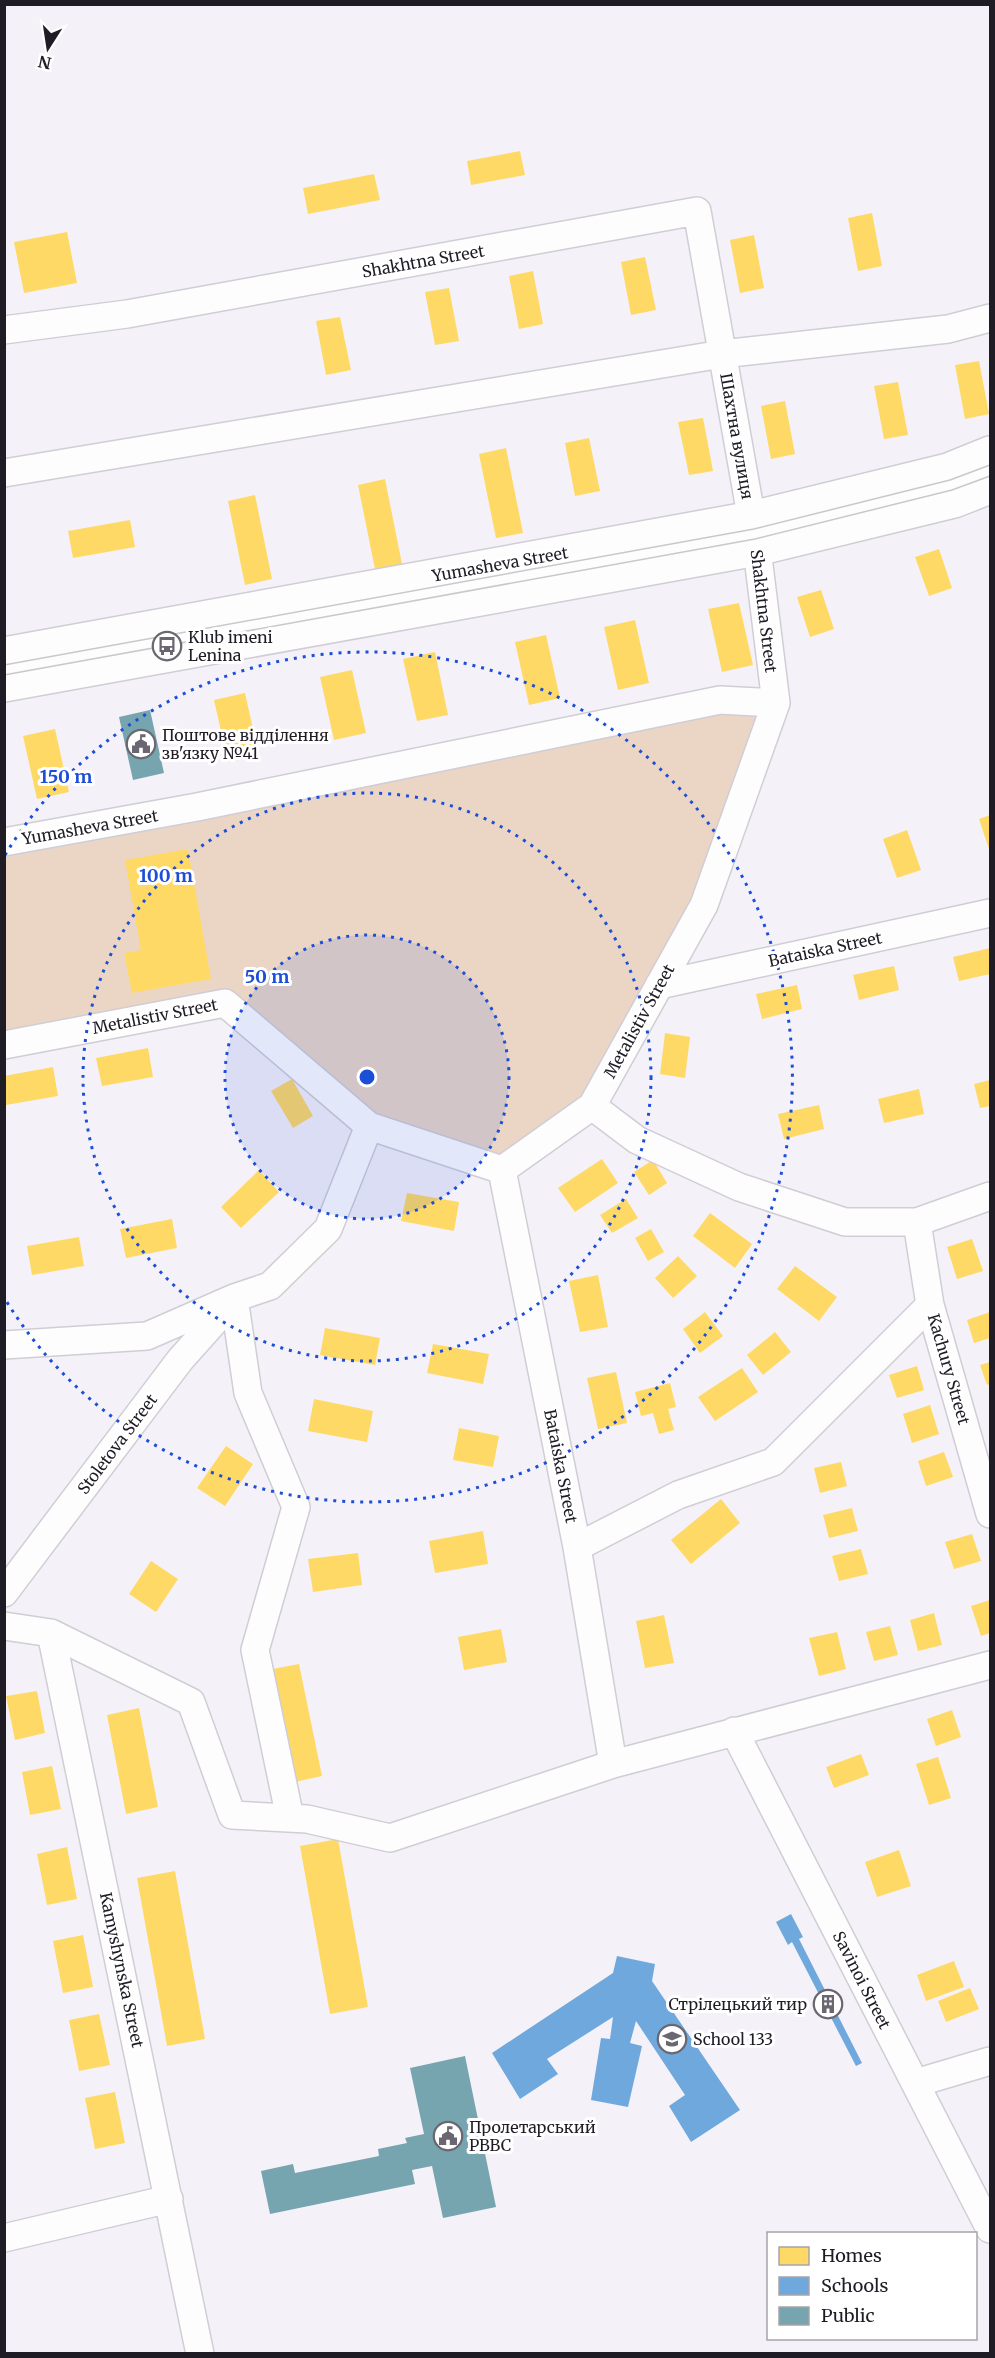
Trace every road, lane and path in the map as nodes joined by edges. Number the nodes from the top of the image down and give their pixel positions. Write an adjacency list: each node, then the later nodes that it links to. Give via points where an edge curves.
1 (990, 318): 3 (street, via 948,329)
2 (4, 330): 3 (street, Shakhtna Street, via 127,314 697,211)
3 (722, 354): 5 (street); 7 (street, Шахтна вулиця)
4 (990, 453): 7 (main road, Yumasheva Street)
5 (4, 472)
6 (990, 487): 7 (main road, Yumasheva Street, via 954,501)
7 (754, 534): 8 (main road, Yumasheva Street); 9 (main road, Yumasheva Street); 10 (street, Shakhtna Street)
8 (4, 654)
9 (4, 685)
10 (776, 703): 11 (street, Yumasheva Street, via 720,700 206,806); 13 (street, Metalistiv Street, via 704,905)
11 (4, 842)
12 (990, 913): 13 (street, Bataiska Street)
13 (659, 985): 15 (street, Metalistiv Street)
14 (4, 1045): 16 (street, Metalistiv Street, via 225,1003)
15 (592, 1106): 17 (street, Metalistiv Street); 19 (street, via 637,1140 740,1187 845,1222)
16 (369, 1126): 17 (street, Metalistiv Street); 20 (street, via 328,1229 270,1286)
17 (502, 1170): 24 (street, Bataiska Street)
18 (990, 1197): 19 (street)
19 (917, 1222): 21 (street, Kachury Street)
20 (234, 1298): 22 (street, via 147,1336); 25 (street, Stoletova Street, via 180,1360); 31 (street, via 248,1393 296,1507 255,1650)
21 (930, 1305): 23 (street, Kachury Street); 24 (street, via 773,1462 678,1495)
22 (4, 1345)
23 (990, 1514)
24 (577, 1547): 30 (street, Bataiska Street)
25 (4, 1593)
26 (4, 1626): 27 (street)
27 (51, 1633): 31 (street, via 191,1702 232,1815); 34 (street, Kamyshynska Street)
28 (990, 1665): 29 (street)
29 (734, 1731): 30 (street); 33 (street, Savinoi Street)
30 (613, 1764): 31 (street, via 390,1838)
31 (290, 1818)
32 (990, 2061): 33 (street)
33 (916, 2083): 35 (street, Savinoi Street)
34 (170, 2199): 36 (street); 37 (street, Kamyshynska Street)
35 (990, 2229)
36 (4, 2238)
37 (200, 2354)

